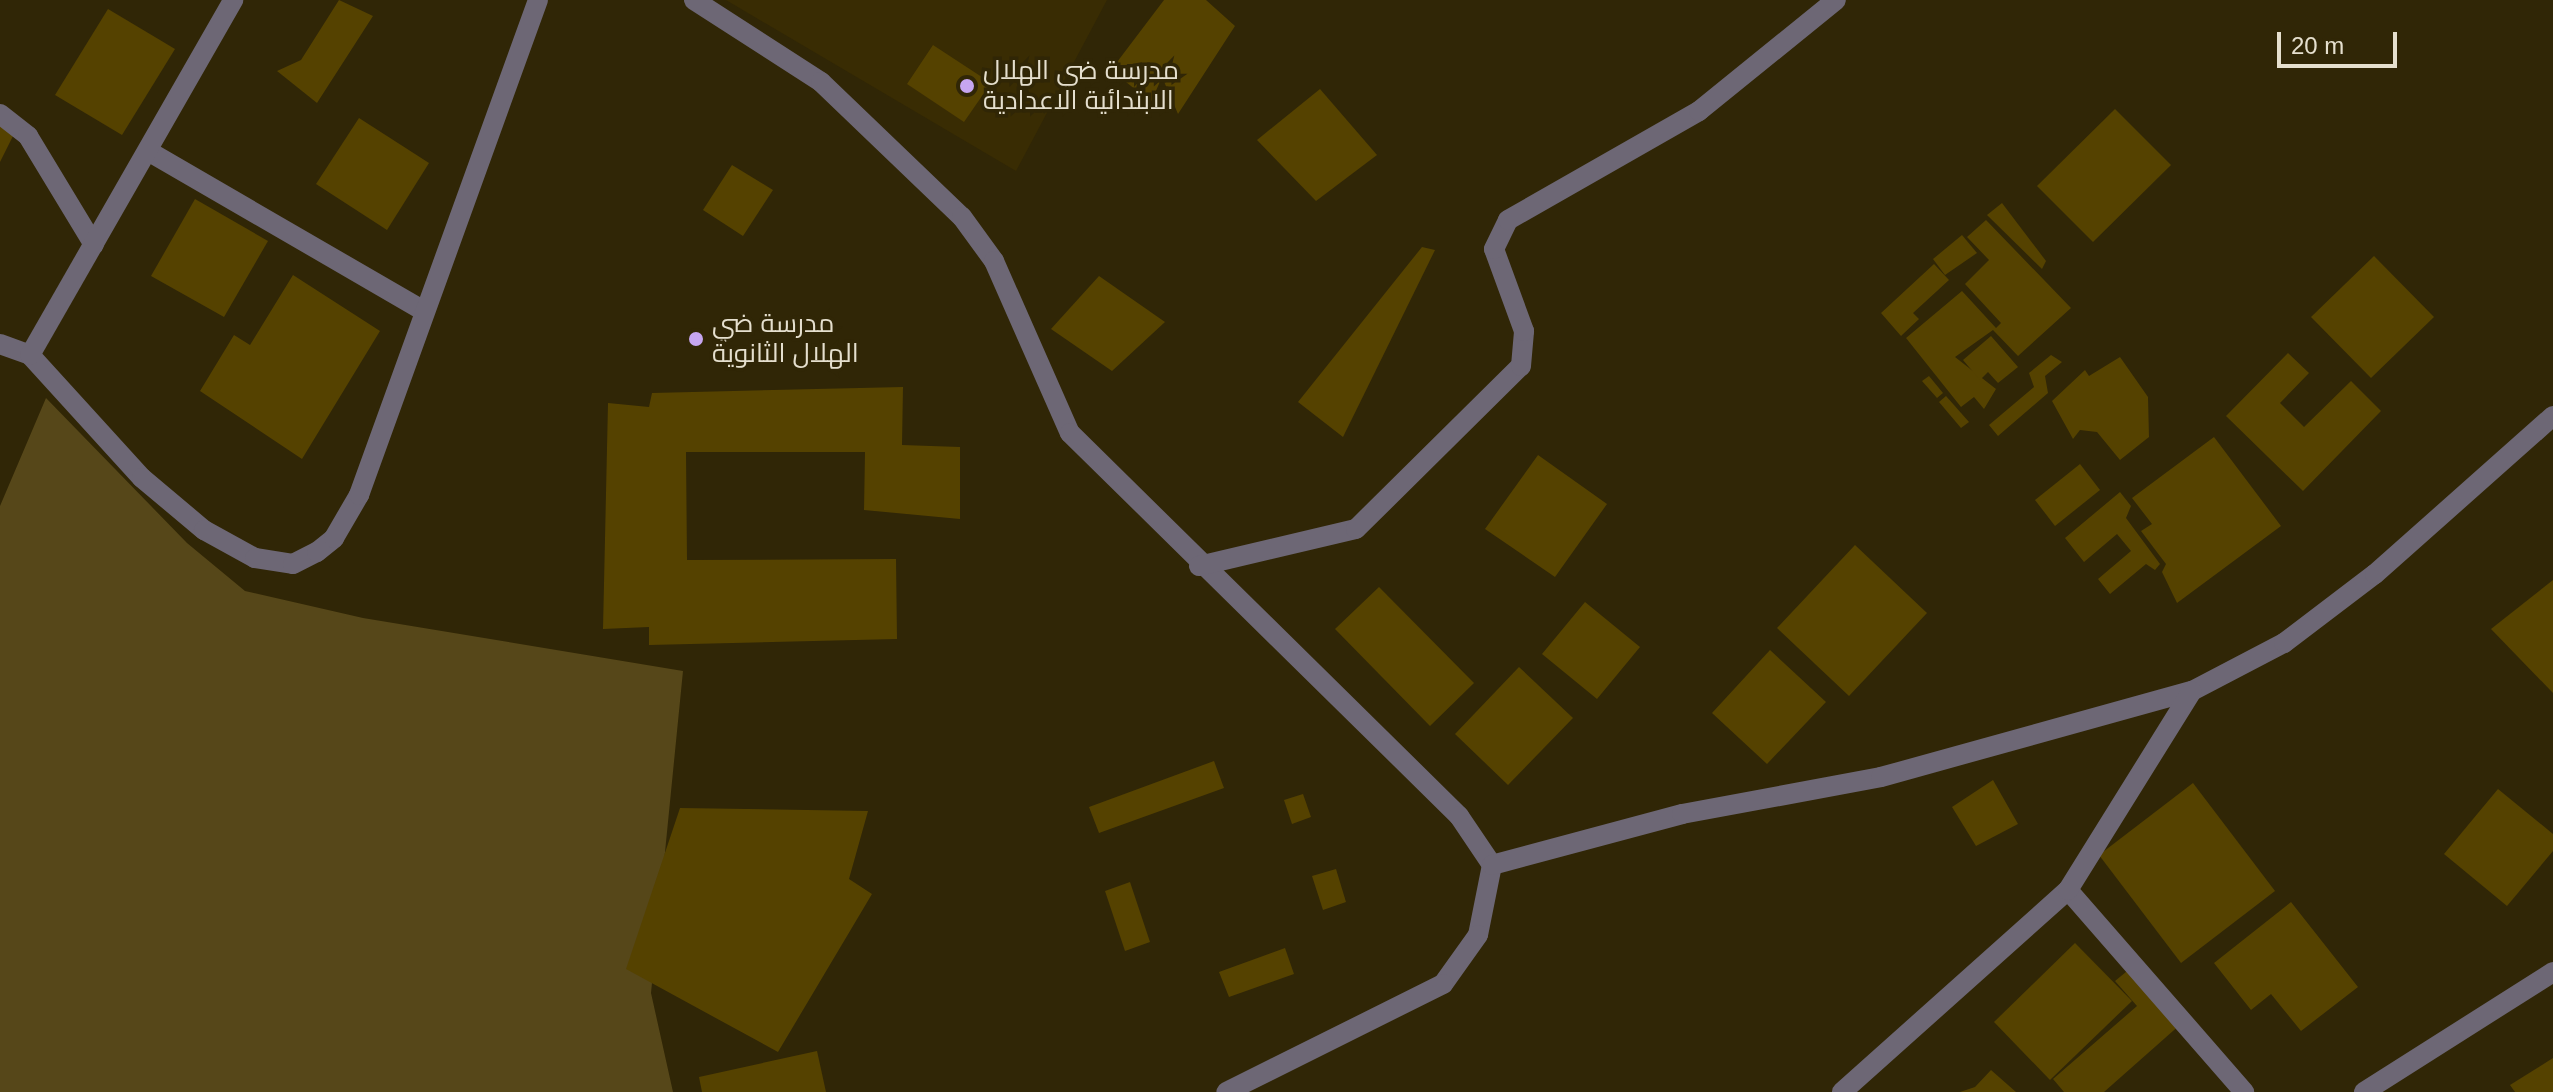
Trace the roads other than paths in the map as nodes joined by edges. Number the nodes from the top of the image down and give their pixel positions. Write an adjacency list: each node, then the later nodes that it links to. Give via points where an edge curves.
1 (233, 0): 6 (street)
2 (538, 0): 8 (street)
3 (694, 0): 12 (street, via 821,82 962,217 994,261 1070,433)
4 (1836, 0): 12 (street, via 1699,111 1508,220 1494,249 1524,331 1521,366 1356,529)
5 (0, 114): 7 (street, via 28,136)
6 (148, 151): 7 (street); 8 (street)
7 (94, 245): 10 (street)
8 (421, 309): 10 (street, via 359,495 334,538 293,564 255,558 175,509)
9 (0, 344): 10 (street)
10 (30, 355)
11 (2553, 416): 13 (street, via 2330,608 2284,643)
12 (1199, 566): 14 (street, via 1459,816)
13 (2192, 691): 14 (street, via 1881,777 1682,814); 15 (street)
14 (1492, 865): 17 (street, via 1478,935 1443,984)
15 (2068, 890): 18 (street); 19 (street)
16 (2553, 972): 20 (street)
17 (1226, 1092)
18 (1842, 1092)
19 (2244, 1092)
20 (2364, 1092)

